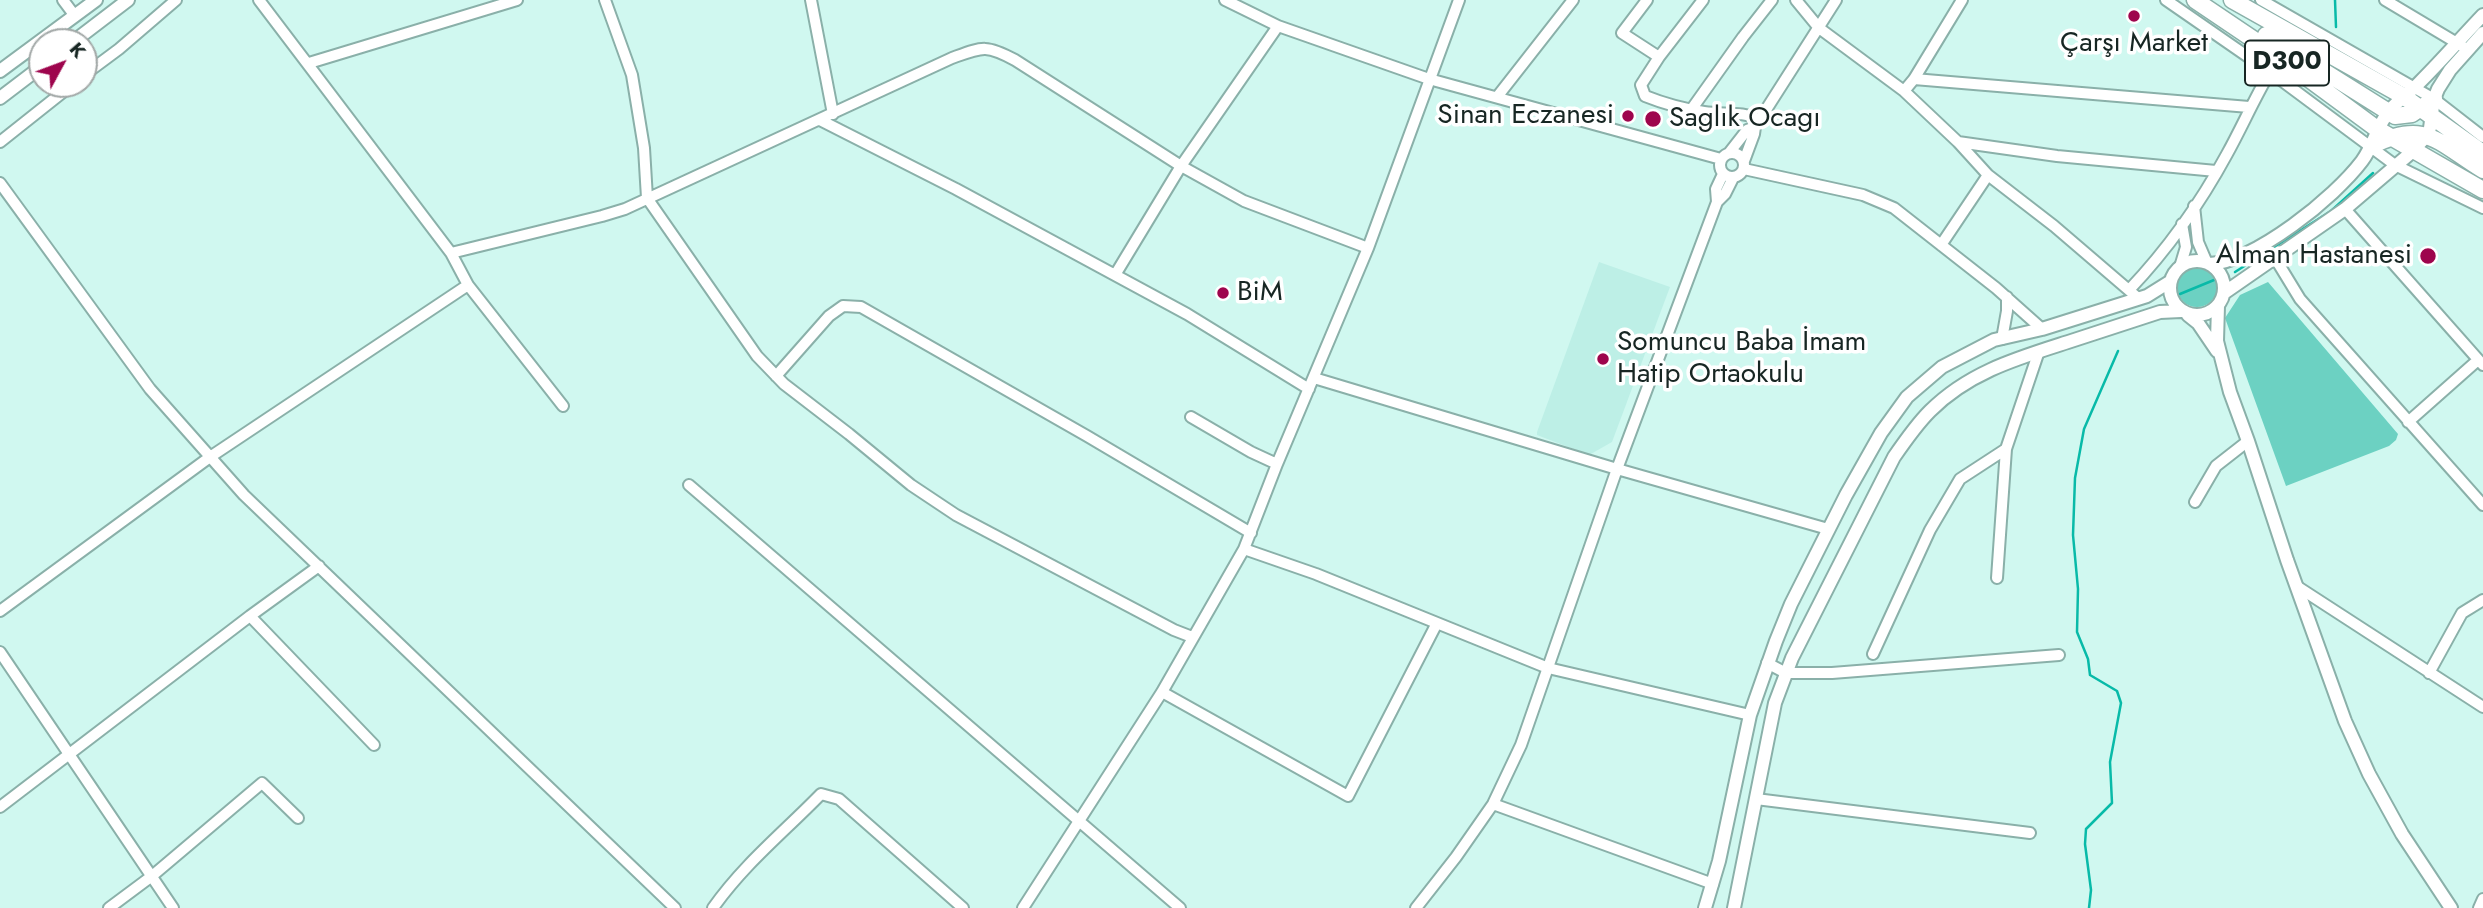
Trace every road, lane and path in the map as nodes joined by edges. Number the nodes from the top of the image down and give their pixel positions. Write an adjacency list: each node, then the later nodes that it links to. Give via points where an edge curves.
1 (63, 0): 24 (street)
2 (96, 0): 24 (main road)
3 (128, 0): 28 (main road)
4 (176, 0): 33 (street)
5 (259, 0): 32 (street)
6 (517, 0): 32 (street)
7 (605, 0): 69 (street, via 632,75)
8 (811, 0): 48 (street)
9 (1225, 0): 26 (street)
10 (1459, 0): 37 (street)
11 (1573, 0): 41 (street)
12 (1647, 0): 31 (street, via 1622,33)
13 (1703, 0): 31 (street)
14 (1772, 0): 46 (street)
15 (1796, 0): 27 (street)
16 (1836, 0): 27 (street)
17 (1962, 0): 38 (street)
18 (2166, 0): 35 (street)
19 (2195, 0): 25 (highway, D300)
20 (2232, 0): 40 (highway, D300)
21 (2261, 0): 40 (street)
22 (2385, 0): 30 (street)
23 (2483, 15): 30 (main road)
24 (75, 16): 34 (main road)
25 (2227, 22): 47 (highway, via 2260,31); 51 (highway, D300)
26 (1279, 26): 37 (street); 62 (street)
27 (1819, 27): 39 (street); 50 (street)
28 (91, 28)
29 (2483, 33): 30 (main road)
30 (2462, 46): 40 (main road); 45 (main road)
31 (1659, 57): 46 (street, via 1641,85 1645,96)
32 (309, 63): 76 (street)
33 (98, 65)
34 (0, 71)
35 (2270, 72): 44 (street); 56 (street)
36 (28, 77): 42 (main road)
37 (1429, 79): 41 (street); 75 (street)
38 (1914, 79): 39 (street); 44 (street)
39 (1904, 91): 55 (street)
40 (2403, 91): 45 (highway, D300); 47 (highway)
41 (1497, 97): 59 (street)
42 (0, 98)
43 (55, 98): 54 (street)
44 (2249, 107): 64 (street)
45 (2430, 108): 47 (highway, via 2402,116); 52 (main road); 53 (street); 58 (highway, D300)
46 (1691, 110): 50 (street, via 1749,114)
47 (2384, 111): 51 (main road)
48 (833, 114): 49 (street); 62 (street, via 952,58 994,49)
49 (820, 120): 69 (street); 80 (street)
50 (1757, 123): 59 (street); 60 (street)
51 (2384, 133): 52 (highway); 56 (highway); 57 (highway, D300)
52 (2429, 136): 57 (highway); 63 (highway)
53 (2483, 137)
54 (0, 142)
55 (1958, 142): 64 (street); 65 (street)
56 (2371, 146): 61 (street); 78 (main road, via 2351,174 2296,222 2242,257)
57 (2417, 153): 61 (main road); 68 (highway, D300)
58 (2483, 153)
59 (1725, 156): 60 (street, via 1738,155); 66 (street, via 1720,167)
60 (1744, 165): 66 (street, via 1739,176); 74 (street, via 1864,195 1894,208)
61 (2395, 165): 71 (street); 72 (main road)
62 (1181, 166): 75 (street, via 1244,201); 80 (street)
63 (2483, 170)
64 (2217, 171): 70 (street)
65 (1988, 174): 74 (street); 84 (street)
66 (1728, 176): 102 (street, via 1716,189 1717,202)
67 (0, 183): 100 (street, via 150,389)
68 (2483, 190)
69 (647, 198): 76 (street, via 602,216); 93 (street, via 757,356)
70 (2194, 206): 73 (street); 78 (street, via 2196,233)
71 (2483, 208)
72 (2345, 209): 77 (main road); 92 (street)
73 (2182, 224): 79 (street, via 2186,247); 84 (street)
74 (1941, 245): 85 (street)
75 (1368, 248): 94 (street)
76 (451, 253): 82 (street)
77 (2276, 258): 83 (main road); 97 (street, via 2300,299)
78 (2209, 264): 79 (main road, via 2193,261); 83 (main road, via 2222,278)
79 (2180, 267): 81 (main road)
80 (1115, 275): 94 (street)
81 (2171, 281): 84 (main road, via 2155,292); 87 (main road, via 2171,298)
82 (468, 285): 95 (street); 100 (street)
83 (2224, 293): 86 (main road)
84 (2134, 294): 88 (main road)
85 (2007, 297): 88 (street); 89 (street)
86 (2218, 306): 87 (main road, via 2205,315); 91 (main road)
87 (2185, 313): 90 (main road, via 2160,312); 91 (main road, via 2198,323)
88 (2042, 329): 89 (main road)
89 (2002, 339): 106 (main road, via 1942,367 1907,397 1881,433)
90 (2039, 351): 99 (street); 122 (main road, via 1972,378 1910,433)
91 (2219, 354): 98 (main road)
92 (2481, 362): 97 (street)
93 (776, 376): 107 (street, via 830,316 843,306 861,307); 116 (street, via 911,485 956,515)
94 (1311, 384): 101 (street); 102 (street)
95 (563, 406)
96 (1191, 417): 101 (street)
97 (2408, 422): 105 (street)
98 (2248, 441): 104 (street, via 2217,466); 111 (main road)
99 (2006, 449): 110 (street); 118 (street, via 1960,479 1930,530)
100 (210, 457): 109 (street); 113 (street)
101 (1277, 464): 107 (street)
102 (1617, 469): 106 (street); 121 (street)
103 (689, 485): 133 (street)
104 (2195, 502)
105 (2483, 505)
106 (1828, 529): 120 (main road)
107 (1251, 533): 108 (street)
108 (1244, 550): 115 (street); 116 (street)
109 (319, 566): 114 (street); 141 (street)
110 (1997, 578)
111 (2298, 587): 123 (street); 148 (main road, via 2369,774)
112 (2483, 600): 123 (street, via 2462,613)
113 (0, 611)
114 (250, 616): 127 (street); 128 (street)
115 (1437, 623): 121 (street); 124 (street, via 1348,796)
116 (1192, 637): 124 (street)
117 (0, 652): 128 (street)
118 (1872, 654)
119 (2059, 655): 122 (street)
120 (1767, 663): 122 (street); 126 (main road)
121 (1548, 668): 126 (street); 130 (street, via 1521,745)
122 (1786, 673): 129 (main road, via 1774,703)
123 (2429, 673): 125 (street)
124 (1162, 692): 133 (street)
125 (2483, 706)
126 (1750, 715): 136 (main road)
127 (374, 745)
128 (69, 754): 131 (street); 135 (street)
129 (1756, 799): 134 (street); 138 (main road)
130 (1493, 804): 136 (street); 146 (street)
131 (0, 807)
132 (298, 818): 135 (street, via 262,783)
133 (1079, 823): 144 (street); 145 (street)
134 (2030, 833)
135 (152, 876): 139 (street); 140 (street)
136 (1713, 884): 147 (main road)
137 (2483, 899): 149 (street)
138 (1735, 907)
139 (109, 908)
140 (173, 908)
141 (675, 908)
142 (713, 908): 143 (street, via 758,853 821,794 839,799)
143 (963, 908)
144 (1023, 908)
145 (1180, 908)
146 (1416, 908)
147 (1705, 908)
148 (2451, 908)
149 (2479, 908)

